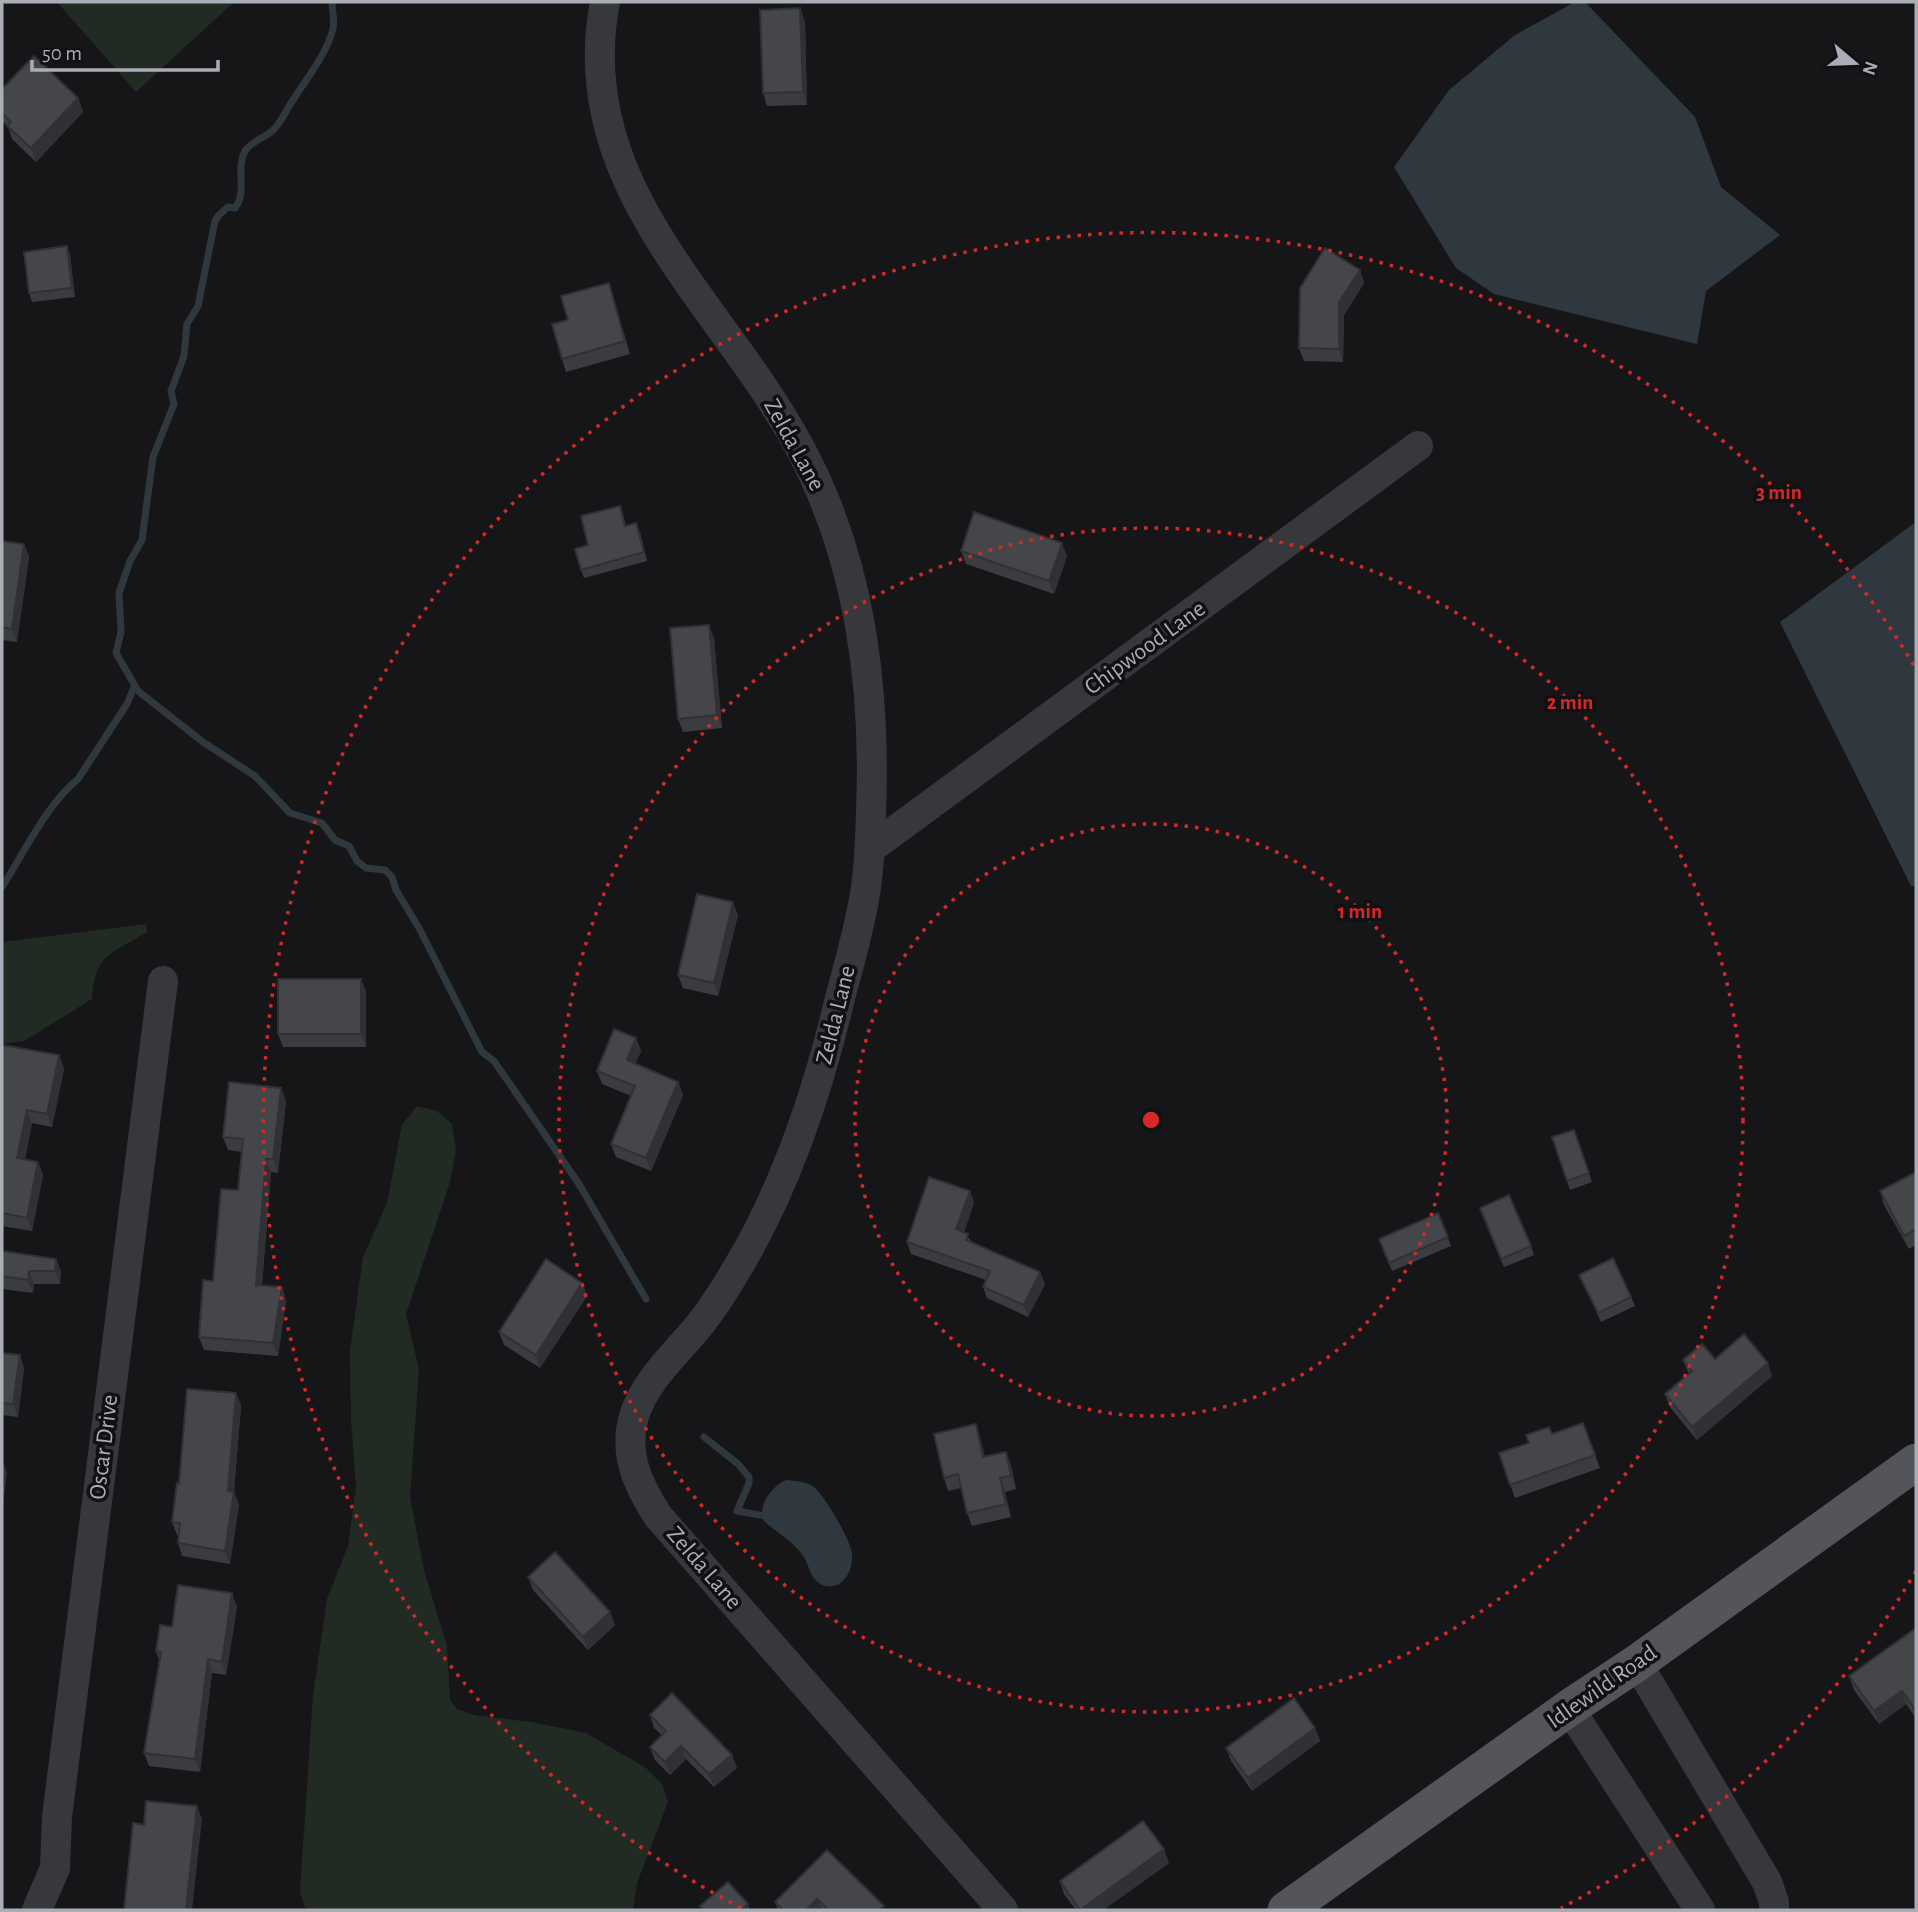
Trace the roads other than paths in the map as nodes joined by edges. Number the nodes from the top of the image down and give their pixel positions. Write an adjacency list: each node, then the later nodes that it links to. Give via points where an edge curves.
1 (605, 2): 3 (street, Zelda Lane, via 601,76 605,105 615,149 636,199 658,240 779,412 836,528 861,630 873,750)
2 (1418, 446): 3 (street, Chipwood Lane)
3 (870, 849): 9 (street, Zelda Lane, via 863,906 815,1093 773,1200 708,1313 667,1360 640,1401 630,1458 658,1516)
4 (163, 981): 8 (street, Oscar Drive, via 57,1817 55,1867)
5 (1916, 1462): 6 (main road, Idlewild Road)
6 (1637, 1663): 7 (main road, Idlewild Road); 12 (street, via 1766,1882)
7 (1569, 1708): 10 (main road, Idlewild Road); 11 (street)
8 (37, 1910)
9 (1003, 1910)
10 (1286, 1910)
11 (1700, 1910)
12 (1774, 1910)

